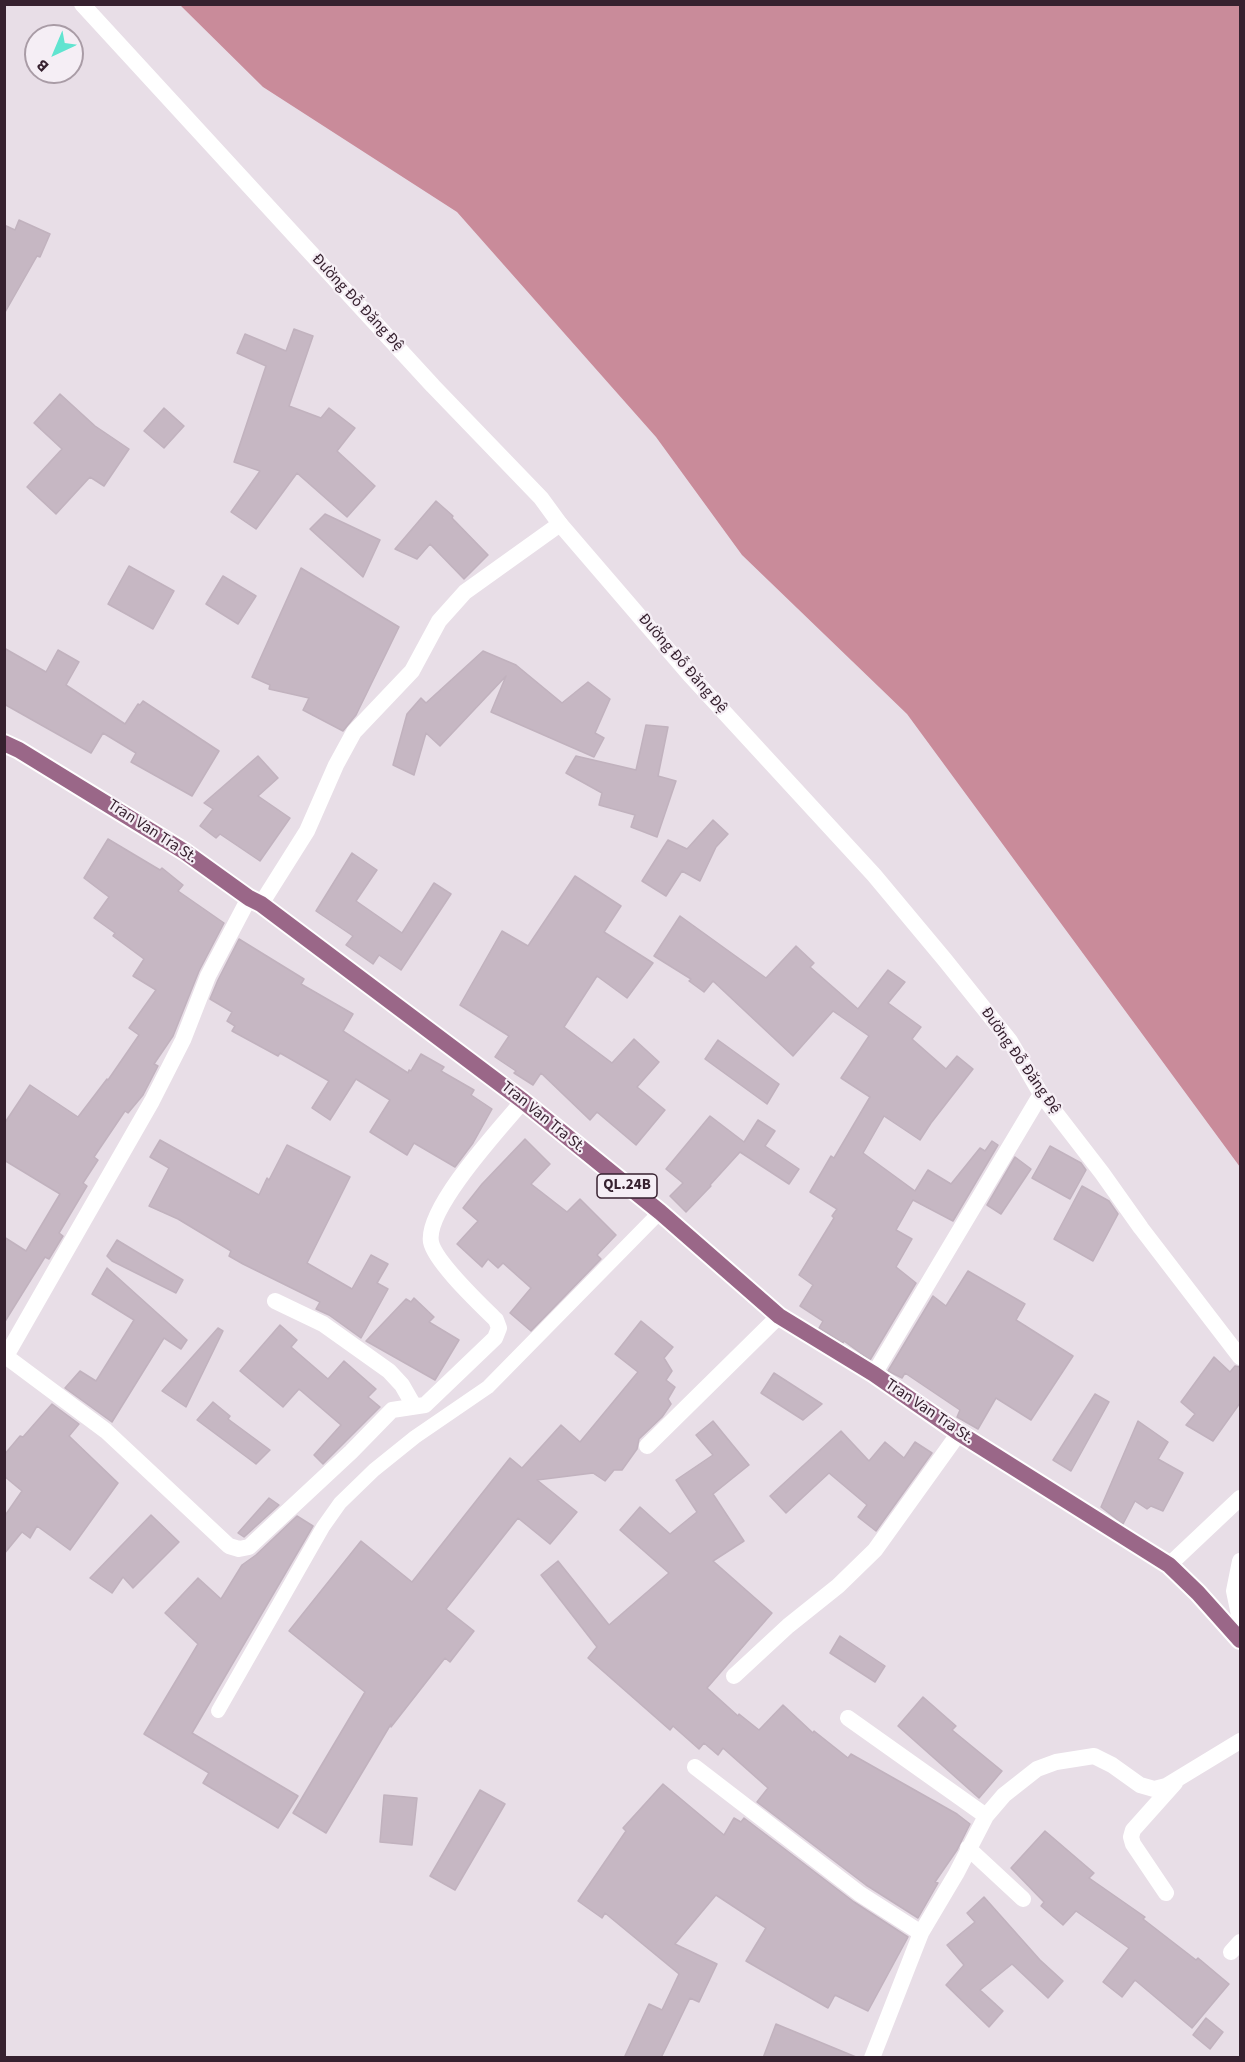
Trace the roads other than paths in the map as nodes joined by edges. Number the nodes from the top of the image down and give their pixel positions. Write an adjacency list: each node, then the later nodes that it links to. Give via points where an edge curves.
1 (82, 4): 2 (street, Đường Đỗ Đăng Đệ, via 541,498)
2 (560, 524): 4 (street, via 465,592 439,621 412,671 354,732 307,831); 5 (street, Đường Đỗ Đăng Đệ, via 689,674 874,875 1010,1041)
3 (4, 743): 4 (main road, Tran Van Tra St. / QL.24B, via 185,852)
4 (255, 901): 6 (main road, Tran Van Tra St. / QL.24B); 10 (street, via 208,976 183,1040 152,1101)
5 (1041, 1094): 11 (street, Đường Đỗ Đăng Đệ); 12 (street)
6 (523, 1101): 7 (main road, Tran Van Tra St. / QL.24B); 13 (street, via 456,1182 435,1220 431,1241 439,1259 499,1328 495,1338 437,1395 425,1405)
7 (660, 1212): 9 (main road, Tran Van Tra St. / QL.24B); 22 (lane, via 488,1387 415,1437 340,1503)
8 (275, 1301): 13 (street, via 323,1324 388,1371)
9 (780, 1316): 12 (main road, Tran Van Tra St. / QL.24B); 15 (street)
10 (5, 1355): 13 (street, via 106,1431 213,1533 238,1549 249,1547 269,1529 392,1410)
11 (1240, 1357)
12 (874, 1374): 14 (main road, Tran Van Tra St. / QL.24B)
13 (414, 1406)
14 (959, 1433): 18 (main road, Tran Van Tra St. / QL.24B); 21 (street, via 875,1550)
15 (646, 1446)
16 (1240, 1498): 18 (street)
17 (1240, 1561): 19 (street, via 1234,1591)
18 (1169, 1565): 20 (main road, Tran Van Tra St. / QL.24B)
19 (1240, 1620)
20 (1240, 1640)
21 (734, 1676)
22 (218, 1711)
23 (848, 1718): 27 (street)
24 (1240, 1742): 26 (street)
25 (695, 1767): 31 (street, via 860,1894)
26 (1178, 1779): 27 (street, via 1154,1789 1140,1785 1094,1756 1079,1758 1037,1769 1004,1795); 29 (street, via 1132,1830 1131,1838)
27 (986, 1816): 28 (street)
28 (968, 1848): 30 (street); 31 (street)
29 (1166, 1893)
30 (1023, 1899)
31 (921, 1933): 32 (street)
32 (872, 2058)

